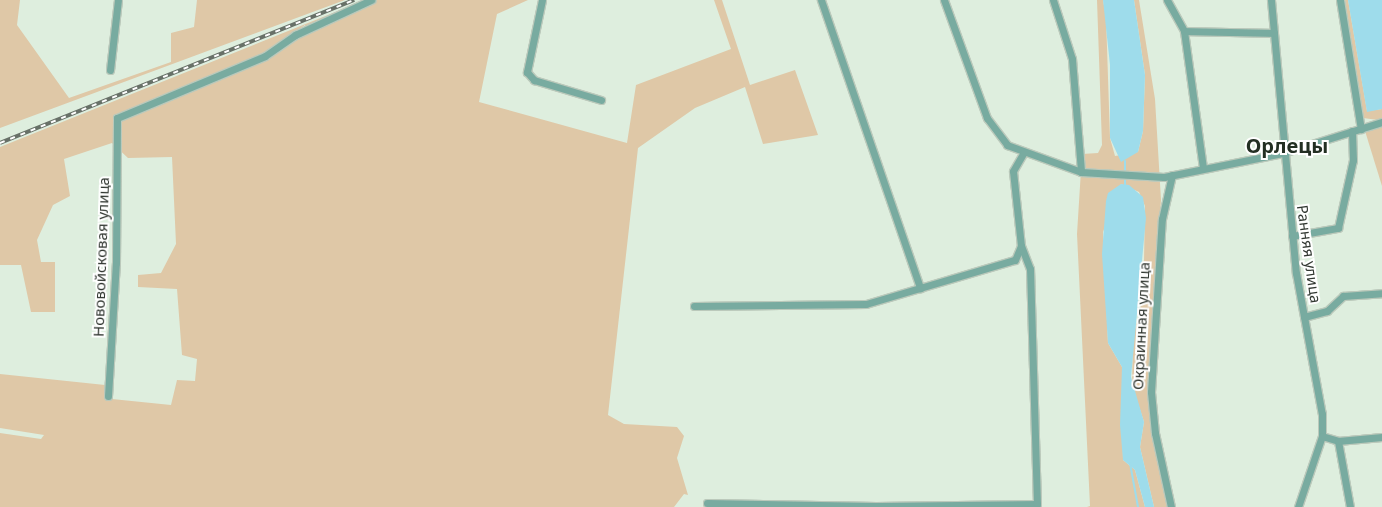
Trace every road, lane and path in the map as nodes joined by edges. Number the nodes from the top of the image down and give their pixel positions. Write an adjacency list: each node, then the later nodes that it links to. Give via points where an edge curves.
1 (118, 0): 12 (street)
2 (372, 0): 28 (street, Нововойсковая улица, via 303,31 265,56 117,118 116,263)
3 (542, 0): 13 (street, via 527,72 534,80)
4 (821, 0): 24 (street)
5 (944, 0): 17 (street, via 987,118 1007,145)
6 (1053, 0): 20 (street, via 1072,59)
7 (1167, 0): 10 (street)
8 (1271, 0): 11 (street, Ранняя улица)
9 (1340, 0): 15 (street)
10 (1184, 32): 11 (street); 19 (street)
11 (1274, 33): 18 (street, Ранняя улица)
12 (110, 70)
13 (601, 100)
14 (1382, 122): 15 (street)
15 (1365, 128): 16 (street)
16 (1352, 131): 18 (street); 22 (street, via 1353,160 1338,228)
17 (1024, 152): 20 (street); 23 (street, via 1013,171)
18 (1283, 152): 19 (street); 22 (street, Ранняя улица)
19 (1203, 168): 21 (street)
20 (1081, 172): 21 (street)
21 (1172, 175): 33 (street, Окраинная улица, via 1162,219 1151,392 1154,434)
22 (1292, 236): 27 (street, Ранняя улица)
23 (1021, 246): 24 (street, via 1015,260); 32 (street, via 1030,269 1037,504)
24 (920, 288): 26 (street, via 866,304)
25 (1382, 293): 27 (street, via 1343,296 1327,311)
26 (694, 306)
27 (1304, 317): 29 (street, Ранняя улица)
28 (108, 396)
29 (1322, 436): 31 (street); 34 (street, Ранняя улица)
30 (1382, 437): 31 (street)
31 (1338, 442): 35 (street)
32 (708, 503)
33 (1171, 507)
34 (1298, 507)
35 (1350, 507)

